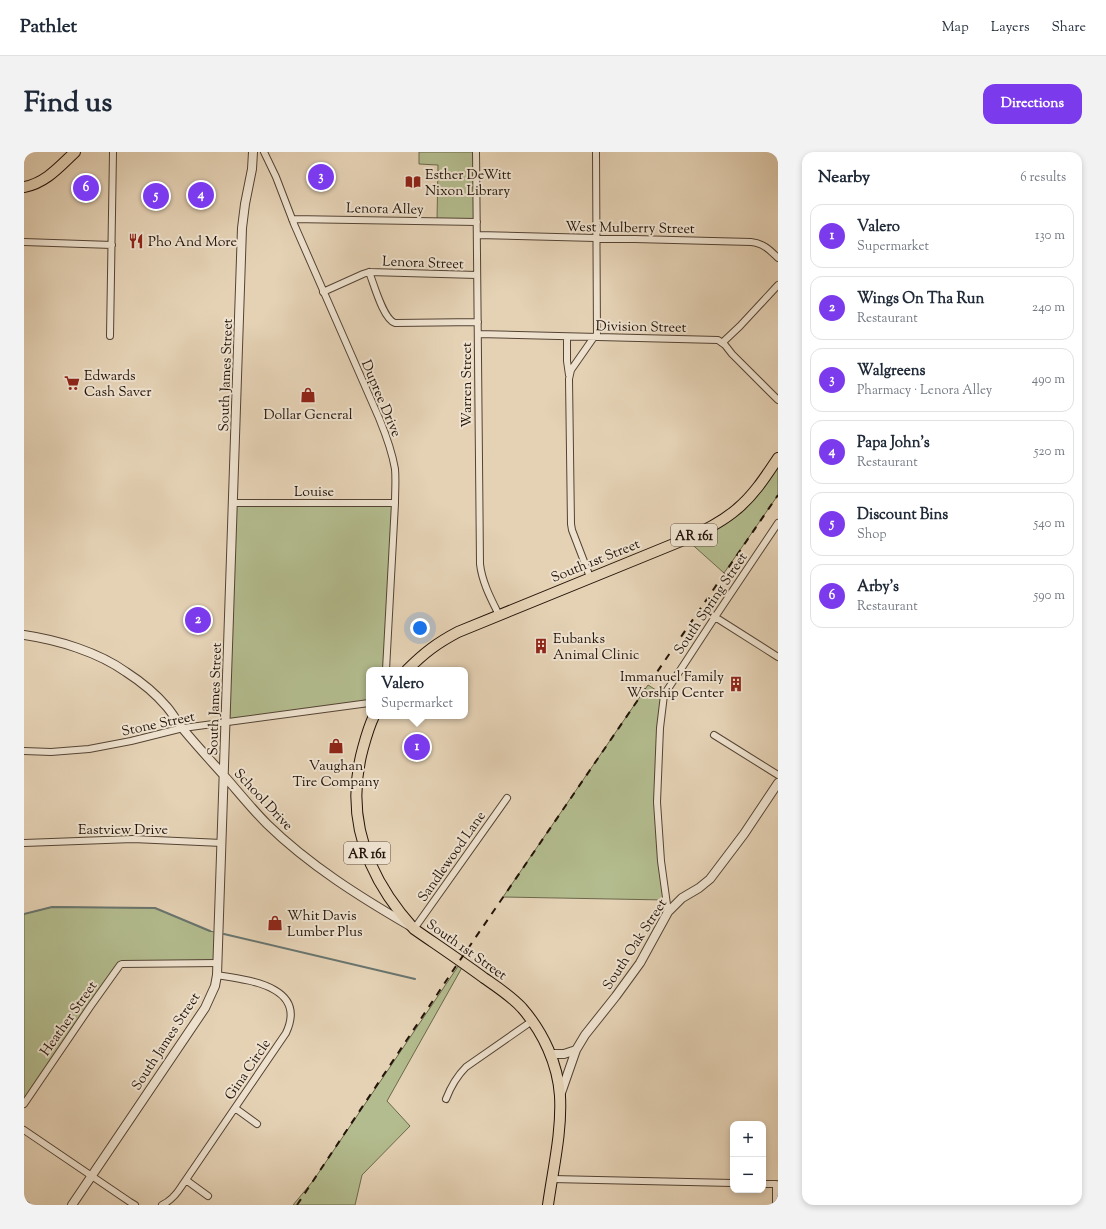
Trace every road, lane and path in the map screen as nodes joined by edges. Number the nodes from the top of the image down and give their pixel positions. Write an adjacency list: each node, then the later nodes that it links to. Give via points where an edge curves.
1 (75, 152): 7 (main road, via 43,180)
2 (113, 152): 13 (street)
3 (253, 152): 28 (street, South James Street, via 242,228)
4 (264, 152): 8 (street, Dupree Drive)
5 (476, 152): 9 (street, Warren Street)
6 (596, 152): 11 (street)
7 (24, 186)
8 (292, 218): 9 (street, Lenora Alley); 18 (street, Dupree Drive)
9 (477, 222): 10 (street, Warren Street)
10 (477, 235): 11 (street, West Mulberry Street); 16 (street, Warren Street)
11 (596, 238): 14 (street, West Mulberry Street, via 756,242); 23 (street)
12 (24, 242): 13 (street)
13 (112, 245): 21 (street)
14 (778, 258)
15 (369, 272): 16 (street, Lenora Street); 18 (street, Lenora Street); 19 (street, Lenora Street, via 384,310 392,322)
16 (477, 275): 19 (street, Warren Street)
17 (778, 285): 24 (street)
18 (323, 292): 29 (street, Dupree Drive, via 387,438 394,467)
19 (478, 322): 20 (street, Warren Street)
20 (478, 334): 22 (street, Division Street); 33 (street, Warren Street, via 480,564 485,584)
21 (110, 336)
22 (567, 337): 23 (street, Division Street); 25 (street)
23 (596, 337): 24 (street, Division Street, via 712,339); 25 (street, via 572,370)
24 (722, 343): 26 (street)
25 (569, 379): 32 (street, via 571,524)
26 (778, 400)
27 (778, 458): 32 (main road, South 1st Street / AR 161, via 753,493 724,519 686,539)
28 (234, 503): 29 (street, Louise); 41 (street, South James Street)
29 (395, 503): 37 (street, Dupree Drive)
30 (778, 523): 31 (street, South Spring Street)
31 (776, 532): 34 (street, South Spring Street)
32 (590, 577): 33 (main road, South 1st Street / AR 161)
33 (499, 615): 38 (main road, South 1st Street / AR 161, via 441,641 424,653)
34 (714, 617): 36 (street); 51 (street, South Spring Street, via 664,695 657,802)
35 (24, 635): 42 (street, School Drive, via 68,645 119,667 166,706)
36 (778, 657)
37 (386, 667)
38 (411, 667)
39 (366, 703): 41 (street, Stone Street)
40 (373, 719): 52 (main road, South 1st Street / AR 161, via 358,770 356,793 359,824 376,877)
41 (225, 722): 42 (street, Stone Street); 46 (street, South James Street)
42 (183, 728): 44 (street, Stone Street, via 89,749); 46 (street, School Drive)
43 (714, 735): 45 (street)
44 (24, 751)
45 (778, 775)
46 (224, 776): 49 (street, South James Street); 52 (street, School Drive, via 267,824 307,858 372,904)
47 (778, 783): 51 (street, South Oak Street, via 710,879 682,898)
48 (507, 798): 52 (street, Sandlewood Lane)
49 (222, 842): 50 (street, Eastview Drive, via 126,839); 53 (street, South James Street)
50 (24, 843)
51 (668, 912): 56 (street, South Oak Street, via 640,962)
52 (414, 929): 55 (main road, South 1st Street / AR 161, via 506,994)
53 (218, 963): 54 (street, South James Street); 60 (street, Heather Street, via 120,965)
54 (217, 975): 61 (street, Gina Circle, via 252,981 272,988 284,997 290,1008 290,1023 286,1033); 64 (street, South James Street, via 205,1008)
55 (532, 1021): 57 (main road, South 1st Street / AR 161); 59 (street, via 466,1067 450,1087)
56 (576, 1050): 57 (street, via 564,1054); 58 (street, South Oak Street)
57 (550, 1054): 58 (main road, South 1st Street / AR 161)
58 (560, 1096): 65 (main road, South 1st Street / AR 161, via 559,1128)
59 (446, 1099)
60 (24, 1104)
61 (235, 1108): 62 (street); 66 (street, Gina Circle)
62 (257, 1124)
63 (24, 1130): 64 (street)
64 (91, 1175): 70 (street, South James Street); 71 (street)
65 (552, 1179): 67 (street); 73 (main road, South 1st Street / AR 161)
66 (186, 1180): 69 (street); 72 (street, Gina Circle, via 176,1195)
67 (730, 1183)
68 (766, 1184): 74 (street, via 776,1184)
69 (208, 1196)
70 (72, 1205)
71 (136, 1205)
72 (162, 1205)
73 (548, 1205)
74 (776, 1205)

